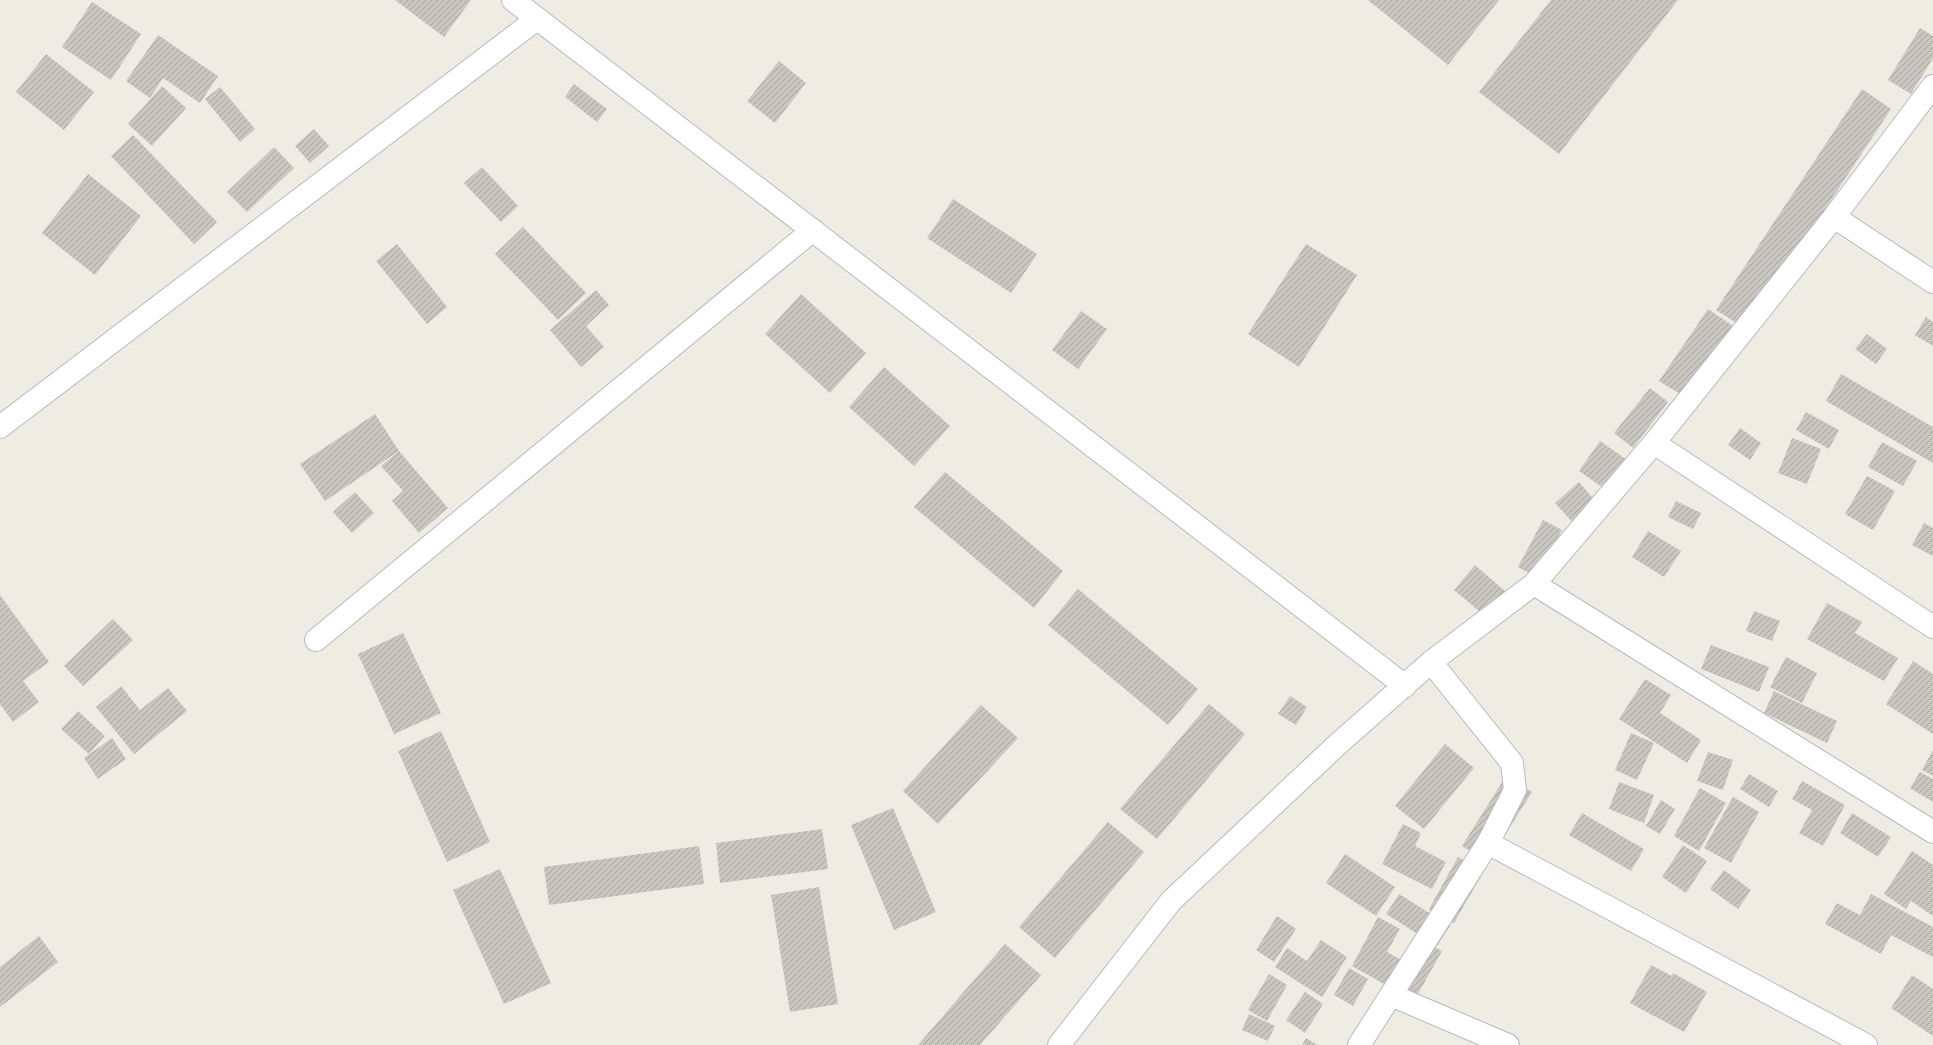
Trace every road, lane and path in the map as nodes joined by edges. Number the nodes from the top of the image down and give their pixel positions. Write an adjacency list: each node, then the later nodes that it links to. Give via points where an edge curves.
1 (513, 0): 2 (street)
2 (537, 19): 5 (street); 7 (street)
3 (1933, 86): 4 (street)
4 (1834, 216): 6 (street); 8 (street)
5 (813, 230): 11 (street); 13 (street)
6 (1933, 282)
7 (0, 427)
8 (1654, 443): 9 (street); 10 (street)
9 (1534, 584): 12 (street); 14 (street)
10 (1933, 627)
11 (316, 640)
12 (1431, 662): 13 (street); 15 (street, via 1512,763 1515,790)
13 (1405, 686): 17 (street, via 1338,744 1171,901)
14 (1933, 832)
15 (1488, 843): 16 (street); 20 (street)
16 (1391, 995): 18 (street); 19 (street)
17 (1059, 1045)
18 (1359, 1045)
19 (1508, 1045)
20 (1866, 1045)

